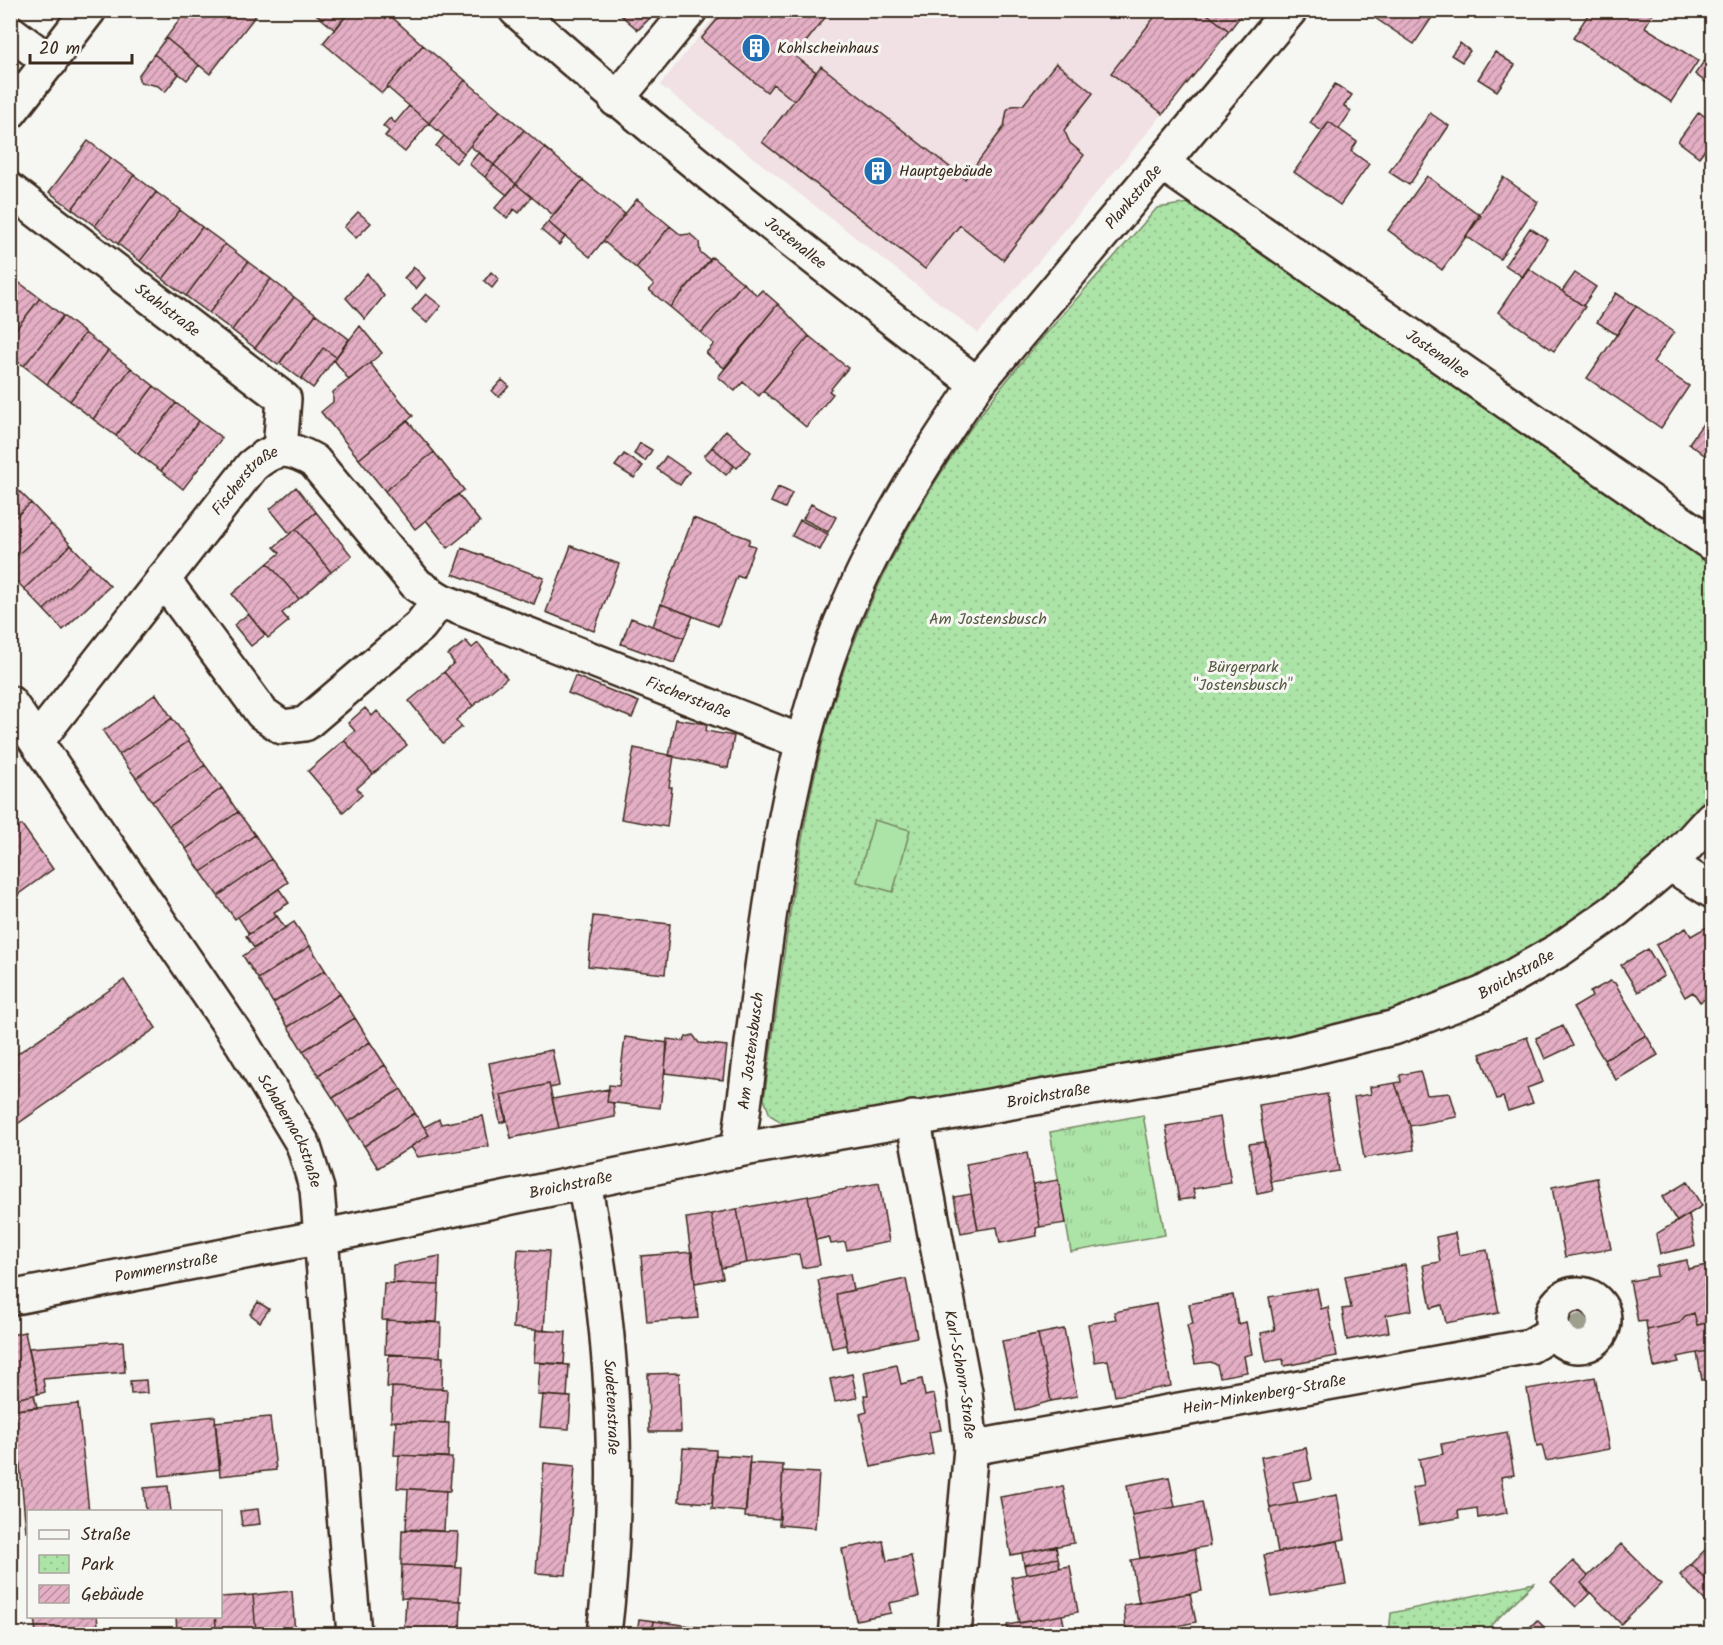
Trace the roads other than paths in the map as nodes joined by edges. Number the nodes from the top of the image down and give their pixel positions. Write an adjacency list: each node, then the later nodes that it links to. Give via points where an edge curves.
1 (89, 10): 6 (street)
2 (516, 10): 7 (street, Jostenallee)
3 (690, 10): 7 (street)
4 (1290, 10): 9 (street, Plankstraße)
5 (10, 32): 6 (street)
6 (50, 62): 8 (street)
7 (616, 100): 11 (street, Jostenallee, via 834,275)
8 (10, 112)
9 (1163, 164): 11 (street, Plankstraße); 13 (street, Jostenallee)
10 (10, 190): 12 (street, Stahlstraße, via 284,399)
11 (978, 384): 18 (street, Am Jostensbusch, via 895,513 857,588 828,656)
12 (279, 449): 14 (street, Fischerstraße, via 252,466); 15 (street, Fischerstraße, via 296,451 314,461 417,585)
13 (1713, 543)
14 (162, 579): 15 (street, via 262,712 282,727 305,724 420,626); 17 (street, Fischerstraße)
15 (440, 600): 18 (street, Fischerstraße)
16 (10, 703): 17 (street, Schabernackstraße)
17 (37, 741): 25 (street, Schabernackstraße, via 242,1043 303,1144 317,1189)
18 (802, 742): 23 (street, Am Jostensbusch, via 780,849)
19 (1713, 818): 20 (street, Broichstraße)
20 (1670, 864): 21 (street); 22 (street, Broichstraße, via 1616,910 1559,950 1482,994 1396,1027 1292,1053)
21 (1713, 891)
22 (913, 1118): 23 (street, Broichstraße); 28 (street, Karl-Schorn-Straße, via 965,1392)
23 (738, 1150): 24 (street, Broichstraße)
24 (584, 1183): 25 (street, Broichstraße); 30 (street, Sudetenstraße, via 598,1253 610,1376 611,1525)
25 (321, 1237): 26 (street, Pommernstraße); 29 (street, Schabernackstraße)
26 (10, 1298)
27 (1554, 1332): 28 (street, Hein-Minkenberg-Straße, via 1530,1346)
28 (971, 1448): 31 (street, Karl-Schorn-Straße)
29 (354, 1635)
30 (604, 1635)
31 (954, 1635)

